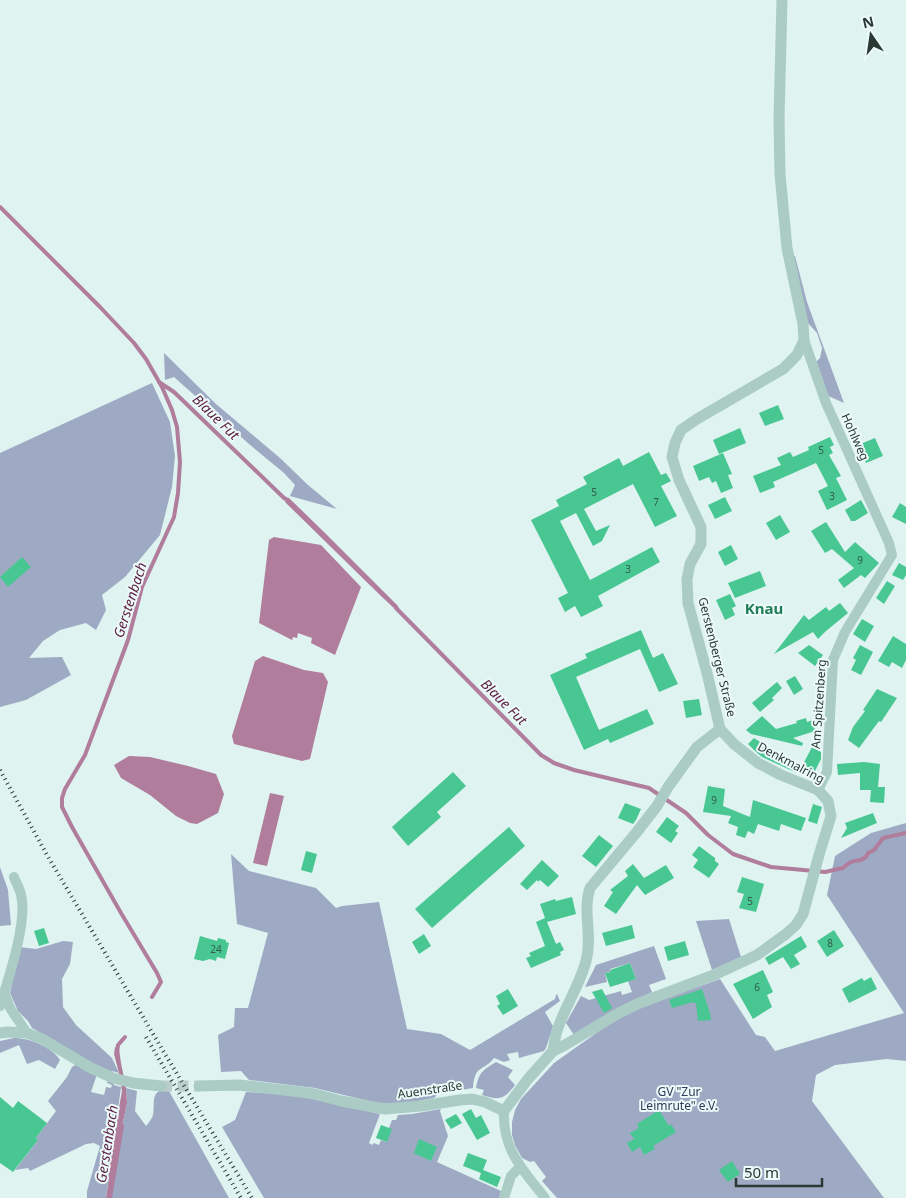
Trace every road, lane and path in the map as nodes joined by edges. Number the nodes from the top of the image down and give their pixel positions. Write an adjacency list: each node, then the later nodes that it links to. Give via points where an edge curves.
1 (782, 0): 2 (street, via 780,174 787,248)
2 (804, 340): 3 (street, Hohlweg, via 826,403); 4 (street, Gerstenberger Straße, via 797,355 783,369 697,418 681,430 675,443 672,457 701,527 701,544 690,564 687,579 688,603)
3 (889, 543): 5 (street, Am Spitzenberg, via 892,555 845,632 833,660 827,772)
4 (720, 729): 5 (street, Denkmalring, via 758,763); 11 (street, Denkmalring, via 697,747 657,806 590,888 587,897 589,949 557,1030)
5 (818, 790): 11 (street, Denkmalring, via 828,801 831,816 803,914 796,925 757,955 714,976 636,1004)
6 (14, 877): 7 (street, via 22,896 21,928)
7 (4, 992): 8 (street); 10 (street, via 10,1008)
8 (0, 1006)
9 (0, 1033): 10 (street)
10 (27, 1033): 12 (street, via 113,1078)
11 (553, 1051): 14 (street, Denkmalring)
12 (161, 1086)
13 (199, 1086): 14 (street, Auenstraße, via 239,1085 293,1091 386,1109 472,1099)
14 (504, 1111): 15 (street, via 505,1136)
15 (520, 1167): 16 (street, via 511,1176); 17 (street)
16 (504, 1198)
17 (545, 1198)

